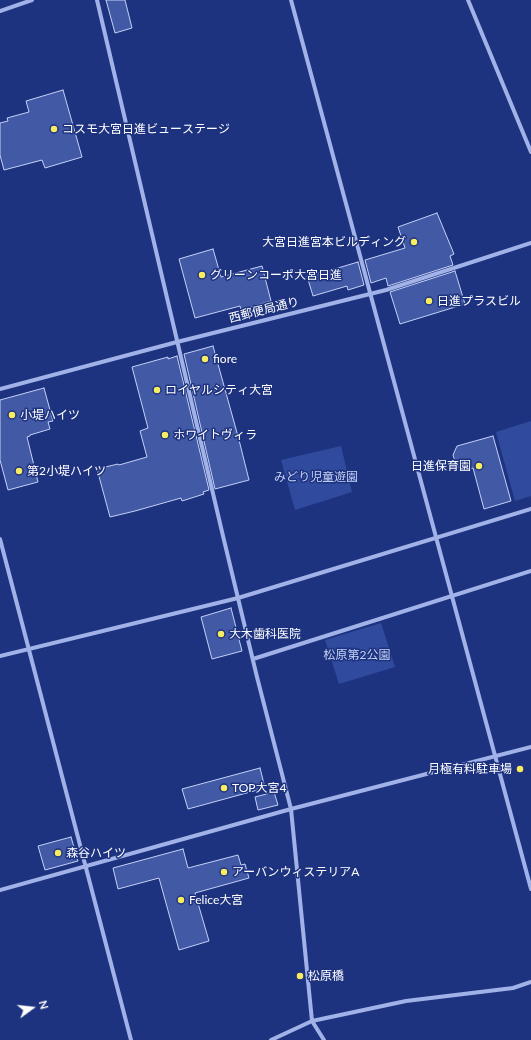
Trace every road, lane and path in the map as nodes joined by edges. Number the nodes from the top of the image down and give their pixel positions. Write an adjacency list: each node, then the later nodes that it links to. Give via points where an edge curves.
1 (32, 0): 5 (street)
2 (98, 0): 9 (street)
3 (291, 0): 8 (street)
4 (468, 0): 6 (street)
5 (0, 11)
6 (531, 152)
7 (531, 243): 8 (street, 西郵便局通り)
8 (370, 293): 9 (street, 西郵便局通り); 12 (street)
9 (177, 342): 10 (street, 西郵便局通り); 16 (street)
10 (0, 389)
11 (531, 509): 12 (street)
12 (436, 538): 15 (street); 16 (street)
13 (0, 539): 17 (street)
14 (531, 571): 15 (street)
15 (452, 596): 19 (street); 21 (street)
16 (238, 598): 17 (street); 19 (street)
17 (28, 648): 18 (street); 23 (street)
18 (0, 656)
19 (253, 659): 22 (street)
20 (531, 747): 21 (street)
21 (495, 756): 22 (street); 24 (street)
22 (291, 809): 23 (street); 27 (street)
23 (86, 866): 25 (street); 28 (street)
24 (531, 889)
25 (0, 890)
26 (531, 982): 27 (street, via 513,988 406,1001)
27 (312, 1021): 29 (street); 30 (street)
28 (131, 1040)
29 (271, 1040)
30 (324, 1040)

